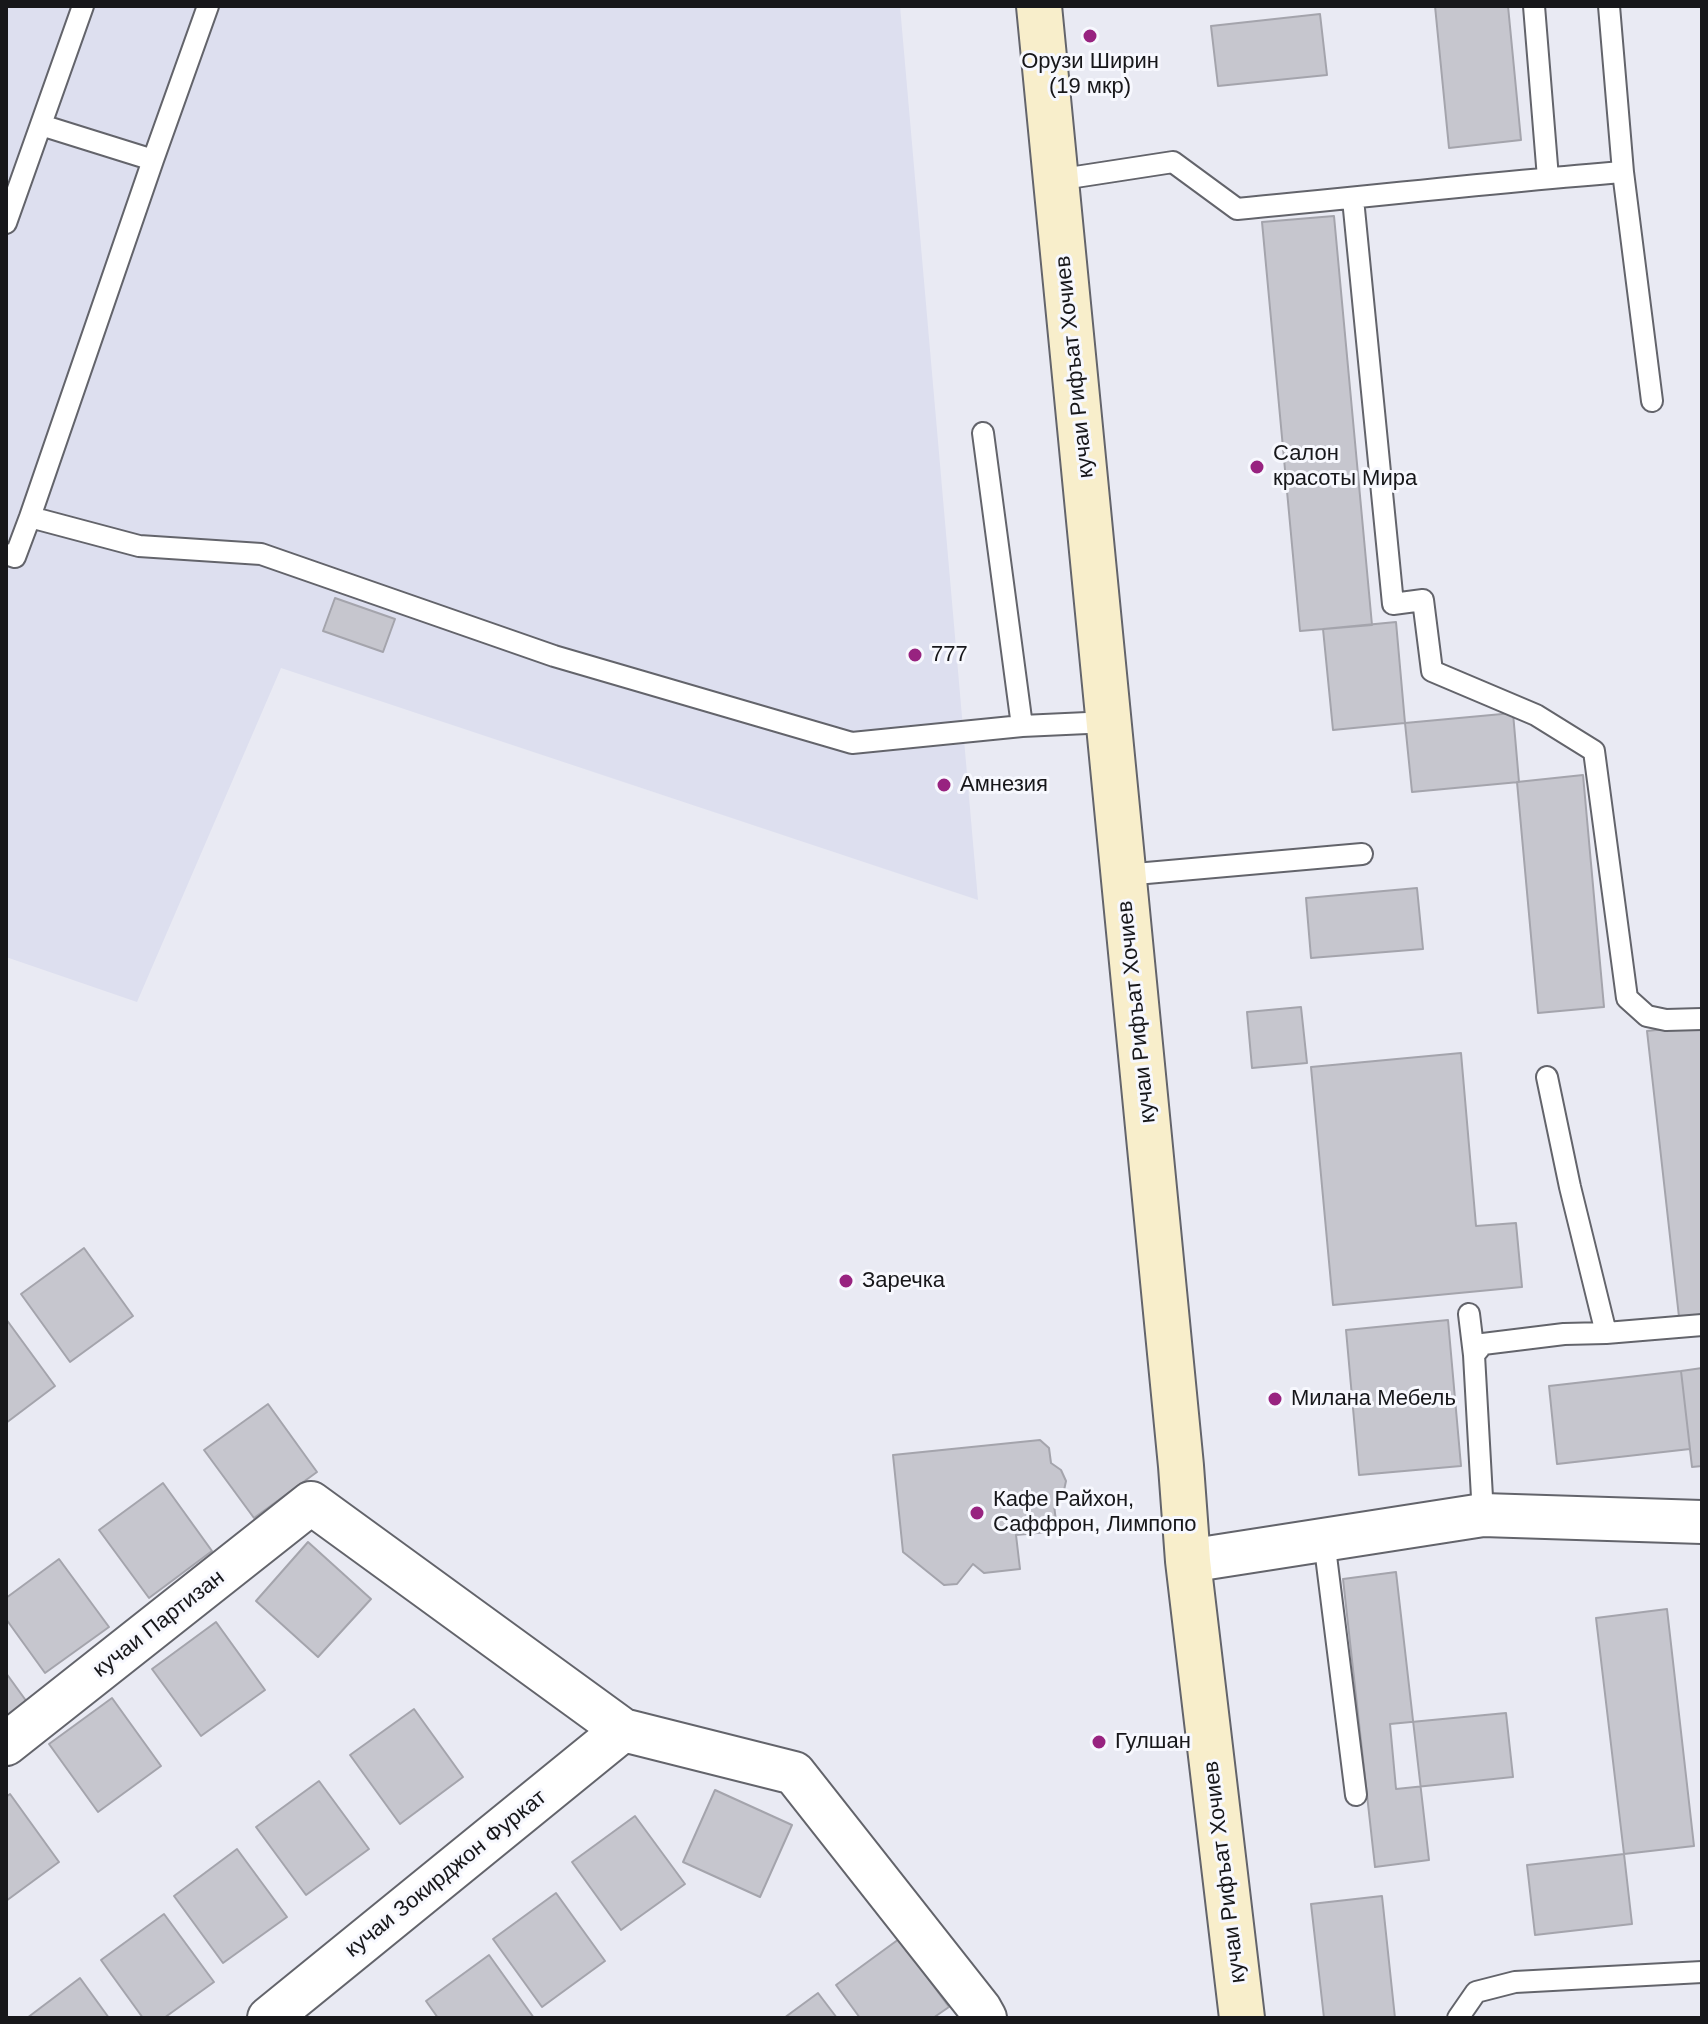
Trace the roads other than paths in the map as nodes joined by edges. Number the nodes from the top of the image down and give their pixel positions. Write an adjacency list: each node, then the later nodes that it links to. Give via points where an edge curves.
1 (83, 6): 6 (lane)
2 (208, 6): 7 (lane)
3 (1039, 6): 10 (main road, кучаи Рифъат Хочиев)
4 (1534, 6): 9 (lane)
5 (1609, 6): 8 (lane)
6 (41, 125): 7 (lane); 12 (lane)
7 (153, 160): 15 (lane)
8 (1623, 172): 9 (lane); 13 (lane)
9 (1548, 178): 11 (lane)
10 (1056, 180): 11 (lane, via 1173,162 1237,209); 17 (main road, кучаи Рифъат Хочиев)
11 (1353, 199): 21 (lane, via 1393,604 1423,600 1432,671 1536,715 1594,751 1627,998 1647,1016)
12 (6, 223)
13 (1652, 401)
14 (983, 433): 18 (lane)
15 (30, 517): 16 (lane, via 15,557); 18 (lane, via 139,546 261,554 554,656 852,743)
16 (6, 554)
17 (1109, 722): 18 (lane); 20 (main road, кучаи Рифъат Хочиев)
18 (1022, 726)
19 (1362, 854): 20 (lane)
20 (1124, 875): 30 (main road, кучаи Рифъат Хочиев)
21 (1702, 1019)
22 (1547, 1077): 25 (lane)
23 (1469, 1314): 26 (lane)
24 (1702, 1325): 25 (lane)
25 (1606, 1333): 26 (lane, via 1483,1344)
26 (1474, 1355): 27 (lane)
27 (1483, 1515): 28 (street); 29 (street)
28 (1702, 1522)
29 (1324, 1540): 30 (street); 33 (lane)
30 (1188, 1561): 37 (main road, кучаи Рифъат Хочиев)
31 (623, 1730): 32 (street, кучаи Партизан, via 311,1503); 35 (street, via 794,1773); 36 (street, кучаи Зокирджон Фуркат)
32 (6, 1744)
33 (1356, 1795)
34 (1702, 1972): 38 (lane, via 1515,1982 1476,1992)
35 (977, 2015)
36 (269, 2018)
37 (1242, 2018)
38 (1458, 2018)

